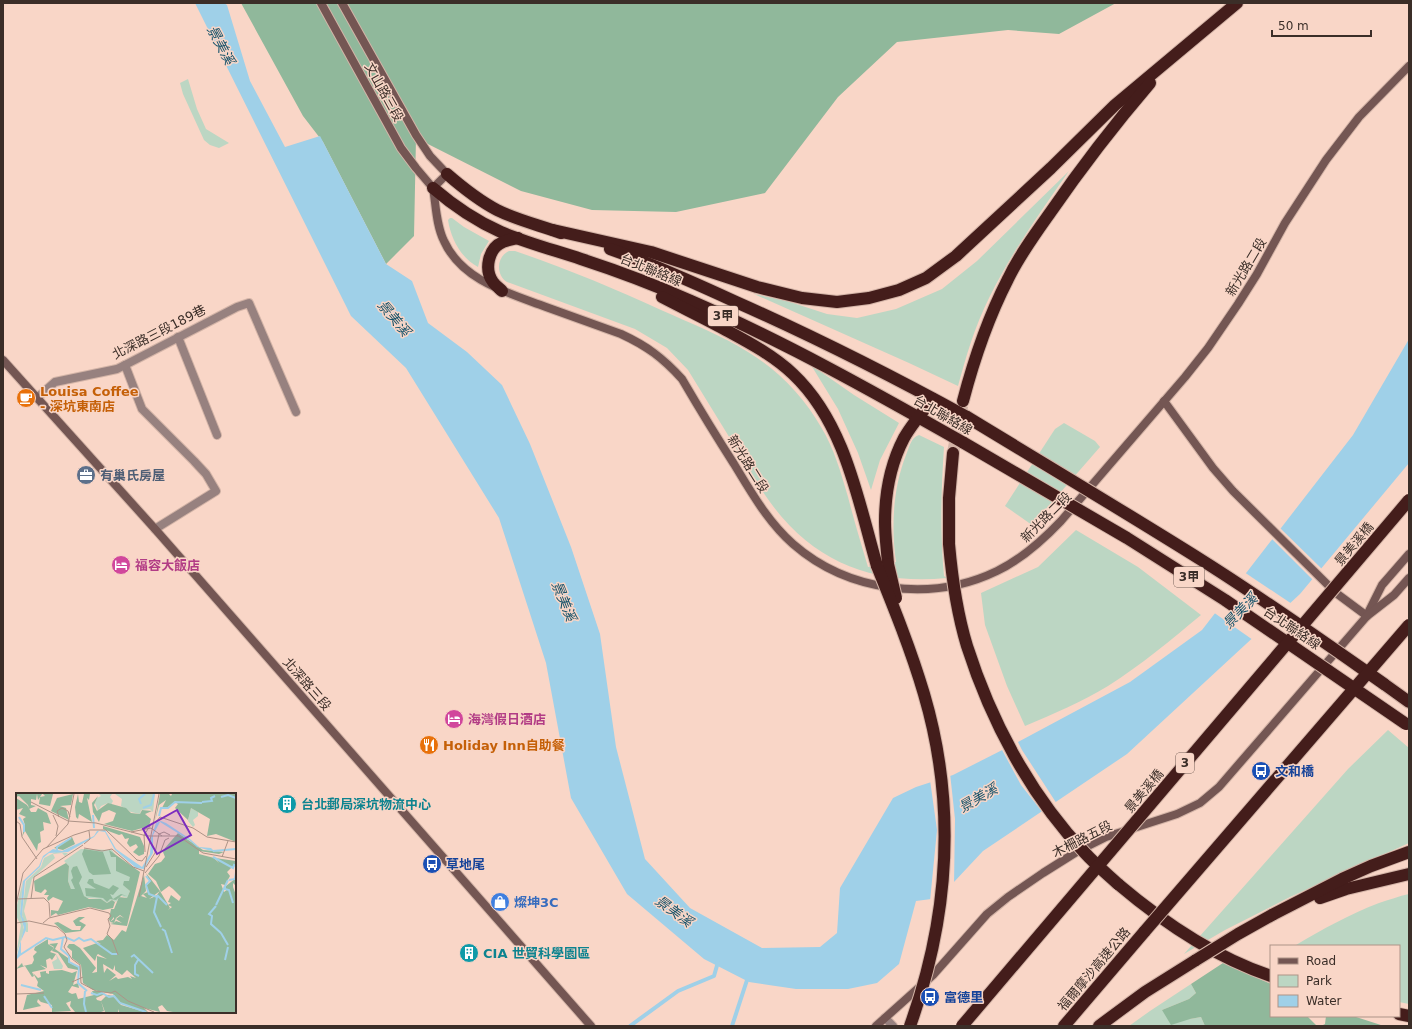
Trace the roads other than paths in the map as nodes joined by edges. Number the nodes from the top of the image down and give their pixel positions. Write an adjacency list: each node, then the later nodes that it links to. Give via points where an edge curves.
1 (321, 3): 7 (main road, 文山路三段, via 401,148)
2 (342, 3): 6 (main road, 文山路三段, via 416,135 430,156)
3 (1237, 3): 4 (highway)
4 (1183, 50): 8 (highway, via 1115,105 956,256 926,278 891,292 837,302 802,298 651,252); 17 (highway, via 1126,111 1036,233 1008,278 994,310 970,374)
5 (1409, 66): 18 (main road, 新光路二段, via 1359,117 1326,160 1238,304 1208,348)
6 (447, 174): 7 (main road); 8 (highway, 台北聯絡線 / 3甲, via 463,188 496,209)
7 (433, 188): 9 (highway, 台北聯絡線 / 3甲, via 464,212 488,226); 11 (main road, 新光路二段, via 440,232 453,257 480,280)
8 (553, 230): 16 (highway, 台北聯絡線 / 3甲, via 697,284 833,348)
9 (518, 238): 10 (highway, 台北聯絡線 / 3甲); 11 (highway, via 496,246 489,259 489,274 493,283)
10 (608, 268): 20 (highway, 台北聯絡線 / 3甲, via 691,301 756,331); 26 (highway, via 750,343 793,374 824,412 834,431)
11 (502, 291): 18 (main road, 新光路二段, via 621,334 656,353 682,379 758,504 793,544 834,571 860,582 890,588 945,588 972,582 1024,555 1061,522)
12 (178, 337): 14 (street, 北深路三段189巷); 19 (street, 北深路三段189巷, via 236,307 249,303); 21 (street)
13 (3, 360): 15 (main road, 北深路三段)
14 (125, 365): 15 (street, 北深路三段189巷, via 55,382); 24 (street, via 142,409 206,474 216,491)
15 (37, 398): 24 (main road, 北深路三段)
16 (933, 399): 20 (highway); 30 (highway, 台北聯絡線 / 3甲, bridge, via 1059,472 1204,562)
17 (963, 401)
18 (1164, 401): 28 (main road, via 1213,468 1247,505 1336,593)
19 (296, 412)
20 (918, 417): 26 (highway, via 904,438 895,459 887,490); 31 (highway, 台北聯絡線 / 3甲, bridge, via 1127,538 1225,600)
21 (217, 435)
22 (953, 453): 35 (highway, bridge, via 949,498 949,544 957,604 981,687 1018,763 1039,795 1085,853 1142,905 1216,952)
23 (1409, 500): 41 (highway, 景美溪橋 / 3, bridge)
24 (155, 529): 37 (main road, 北深路三段)
25 (1409, 554): 28 (main road, 木柵路五段, via 1382,585)
26 (883, 565): 40 (highway, bridge, via 924,695 943,793 944,870 938,921 931,957)
27 (1409, 578): 28 (main road, 木柵路五段, via 1394,595)
28 (1367, 616): 36 (main road, 木柵路五段, bridge, via 1240,763 1200,803 1177,814 1106,838 1078,851 1043,873 987,914 933,975)
29 (1409, 625): 42 (highway, 福爾摩沙高速公路, bridge)
30 (1409, 702)
31 (1408, 725)
32 (1409, 852): 34 (highway, via 1371,866)
33 (1409, 874): 34 (highway)
34 (1344, 884): 43 (highway, bridge, via 1272,915 1238,934 1145,992)
35 (1268, 975)
36 (885, 1018): 38 (main road, 木柵路五段); 39 (street)
37 (591, 1026)
38 (876, 1026)
39 (893, 1026)
40 (910, 1026)
41 (962, 1026)
42 (1064, 1026)
43 (1099, 1026)

